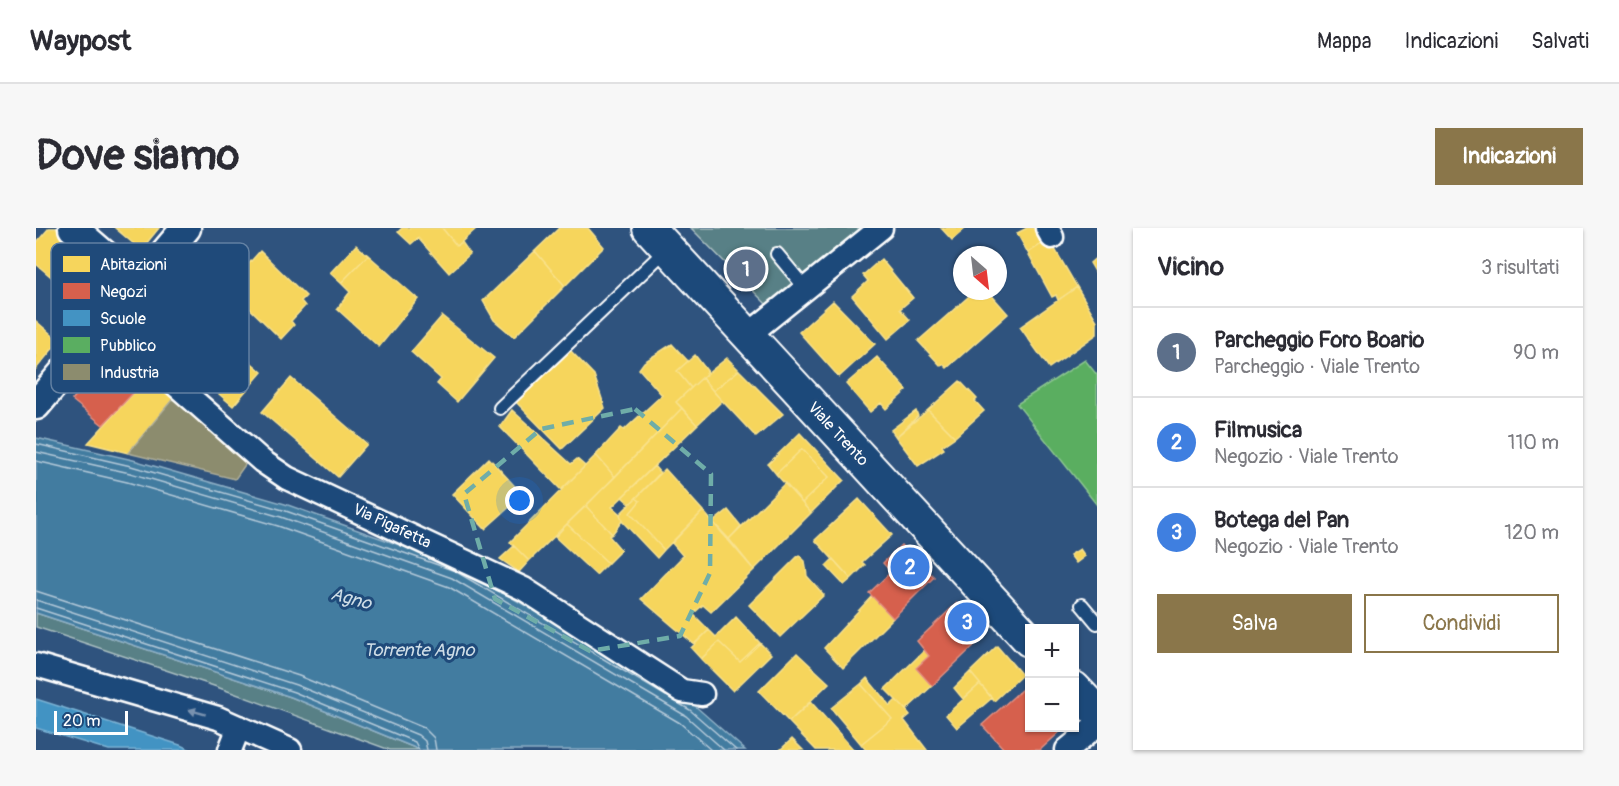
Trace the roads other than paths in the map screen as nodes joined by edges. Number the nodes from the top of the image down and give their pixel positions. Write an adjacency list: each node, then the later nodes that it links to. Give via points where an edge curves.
1 (73, 228): 5 (street)
2 (186, 228): 6 (street)
3 (881, 228): 8 (street)
4 (658, 238): 9 (main road, Viale Trento); 13 (lane)
5 (90, 243)
6 (173, 243)
7 (777, 254): 8 (lane)
8 (806, 289): 9 (street)
9 (748, 335): 16 (main road, Viale Trento)
10 (51, 387): 12 (street)
11 (186, 393): 19 (street, Via Pigafetta, via 287,478 524,589 682,691)
12 (36, 405)
13 (500, 408)
14 (1082, 605): 15 (lane)
15 (1097, 623)
16 (1025, 636)
17 (36, 665): 22 (street, one-way to 17)
18 (1079, 693): 20 (main road)
19 (702, 694)
20 (1097, 712)
21 (1097, 725): 25 (street)
22 (239, 727): 23 (street); 24 (street)
23 (230, 750)
24 (290, 750)
25 (1067, 750)

